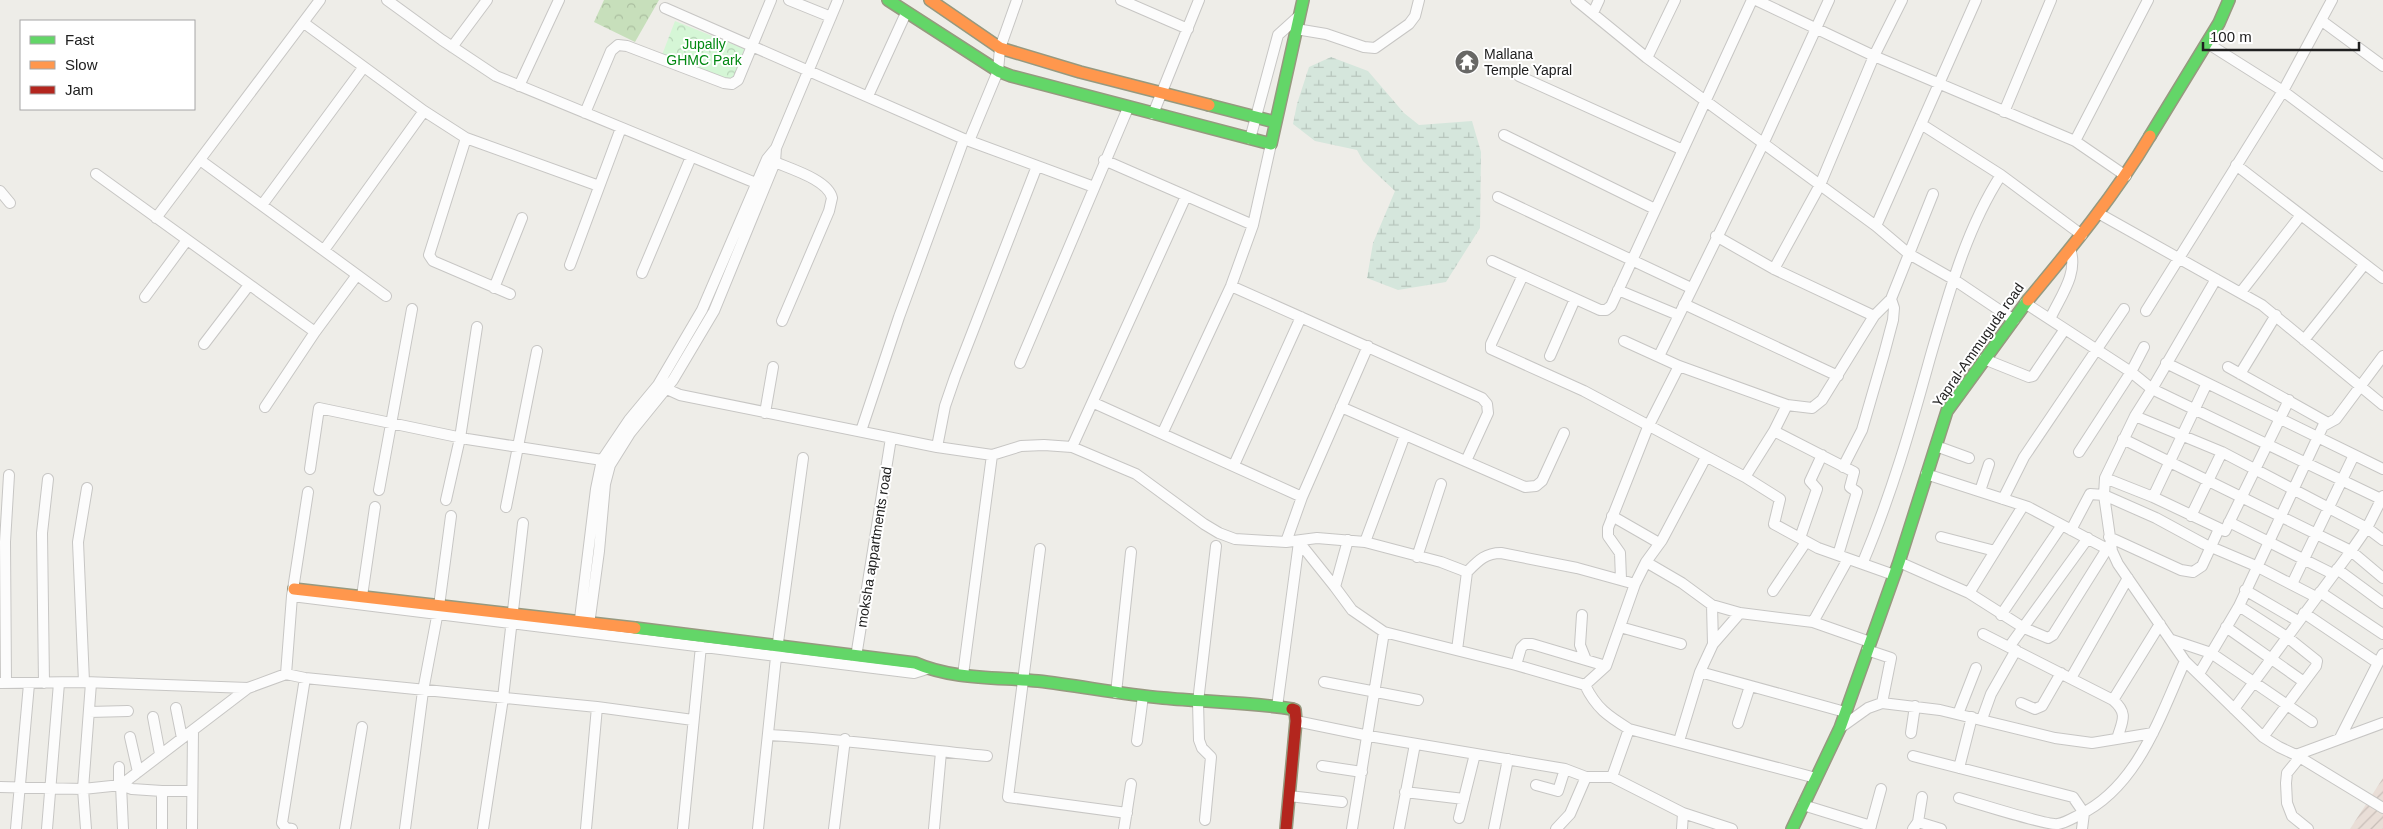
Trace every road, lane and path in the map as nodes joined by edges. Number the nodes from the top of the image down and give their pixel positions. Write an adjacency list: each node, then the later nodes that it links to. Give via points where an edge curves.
1 (320, 0): 33 (street)
2 (487, 0): 39 (street)
3 (559, 0): 49 (street)
4 (771, 0): 38 (street)
5 (789, 0): 31 (street)
6 (838, 0): 31 (street)
7 (888, 0): 28 (street)
8 (930, 0): 40 (street)
9 (1017, 0): 40 (street)
10 (1121, 0): 35 (street)
11 (1199, 0): 35 (street)
12 (1303, 0): 30 (street)
13 (1419, 0): 36 (street, via 1409,24 1375,48)
14 (1576, 0): 29 (street)
15 (1599, 0): 29 (street)
16 (1675, 0): 42 (street)
17 (1752, 0): 53 (street)
18 (1756, 0): 34 (street)
19 (1829, 0): 34 (street)
20 (1902, 0): 41 (street)
21 (1976, 0): 48 (street)
22 (2051, 0): 56 (street)
23 (2148, 0): 67 (street)
24 (2229, 0): 37 (street, Yapral-Ammuguda road)
25 (2332, 0): 32 (street)
26 (391, 1): 39 (street)
27 (666, 8): 38 (street)
28 (906, 13): 45 (street); 52 (street)
29 (1592, 13): 42 (street)
30 (1299, 16): 36 (street); 59 (street, via 1278,35)
31 (831, 17): 46 (street)
32 (2322, 21): 43 (street); 50 (street)
33 (304, 23): 44 (street); 72 (street)
34 (1816, 28): 41 (street); 68 (street)
35 (1188, 29): 51 (street)
36 (1296, 29): 60 (street)
37 (2207, 43): 50 (street); 80 (street, Yapral-Ammuguda road)
38 (753, 46): 46 (street); 57 (street, via 738,80 732,84 618,45 611,51)
39 (452, 47): 49 (street, via 496,76)
40 (1000, 48): 45 (street); 51 (street)
41 (1874, 56): 48 (street); 81 (street)
42 (1647, 58): 53 (street)
43 (2383, 66)
44 (363, 68): 55 (street); 90 (street)
45 (998, 71): 54 (street); 66 (street)
46 (807, 72): 52 (street); 74 (street)
47 (1519, 76): 70 (street)
48 (1939, 83): 56 (street); 61 (street)
49 (519, 86): 57 (street)
50 (2283, 92): 75 (street); 77 (street)
51 (1162, 93): 58 (street); 59 (street)
52 (868, 96): 66 (street)
53 (1707, 101): 68 (street); 70 (street)
54 (1128, 108): 58 (street); 73 (street)
55 (424, 111): 64 (street); 102 (street)
56 (2004, 112): 67 (street)
57 (585, 113): 62 (street)
58 (1153, 114): 65 (street)
59 (1256, 118): 60 (street); 65 (street)
60 (1275, 122): 69 (street)
61 (1921, 124): 79 (street); 97 (street)
62 (621, 128): 71 (street); 82 (street)
63 (1504, 135): 91 (street)
64 (466, 138): 82 (street); 118 (street, via 429,255 433,260)
65 (1250, 139): 69 (street)
66 (967, 140): 76 (street); 178 (street, via 899,317)
67 (2076, 141): 80 (street)
68 (1764, 142): 81 (street); 99 (street)
69 (1271, 144): 96 (street)
70 (1683, 150): 91 (street)
71 (690, 157): 83 (street); 110 (street)
72 (200, 160): 90 (street); 94 (street)
73 (1104, 160): 84 (street); 87 (street)
74 (771, 161): 83 (street); 138 (street, via 813,178 826,187 832,198)
75 (2236, 165): 93 (street); 104 (street)
76 (1037, 166): 84 (street); 190 (street, via 955,377)
77 (2383, 166)
78 (96, 174): 94 (street)
79 (2002, 175): 98 (street); 114 (street, via 1987,197)
80 (2126, 176): 92 (street, Yapral-Ammuguda road)
81 (1820, 185): 97 (street); 109 (street)
82 (599, 186): 107 (street)
83 (761, 186): 162 (street, via 709,298)
84 (1094, 187): 153 (street)
85 (0, 191): 89 (street)
86 (1933, 194): 103 (street)
87 (1186, 196): 96 (street); 166 (street)
88 (1498, 197): 105 (street)
89 (10, 204)
90 (262, 205): 102 (street)
91 (1655, 208): 105 (street)
92 (2098, 213): 98 (street, Yapral-Ammuguda road); 104 (street)
93 (2301, 215): 108 (street); 121 (street)
94 (156, 218): 100 (street)
95 (522, 218): 118 (street)
96 (1254, 225): 117 (street)
97 (1876, 226): 103 (street)
98 (2082, 235): 101 (street, Yapral-Ammuguda road)
99 (1716, 236): 109 (street); 119 (street)
100 (187, 240): 116 (street); 124 (street)
101 (2070, 249): 127 (street, Yapral-Ammuguda road); 136 (street, via 2073,269)
102 (324, 250): 111 (street)
103 (1909, 254): 114 (street); 126 (street)
104 (2178, 258): 115 (street); 131 (street)
105 (1632, 260): 119 (street); 120 (street)
106 (1492, 261): 112 (street)
107 (570, 265)
108 (2364, 265): 113 (street); 142 (street)
109 (1774, 269): 134 (street)
110 (642, 273)
111 (358, 275): 123 (street); 141 (street)
112 (1523, 275): 125 (street); 177 (street, via 1491,349 1584,391)
113 (2383, 278)
114 (1953, 279): 137 (street); 268 (street, via 1905,445)
115 (2216, 279): 121 (street); 154 (street)
116 (249, 285): 141 (street); 144 (street)
117 (1232, 286): 135 (street); 180 (street)
118 (494, 288): 122 (street)
119 (1691, 288): 128 (street)
120 (1618, 290): 125 (street, via 1606,310); 132 (street)
121 (2241, 292): 133 (street)
122 (510, 294)
123 (386, 296)
124 (145, 297)
125 (1575, 299): 149 (street)
126 (1891, 299): 134 (street); 207 (street, via 1893,320 1884,354 1862,430)
127 (2025, 303): 136 (street); 137 (street, Yapral-Ammuguda road)
128 (1684, 304): 132 (street); 160 (street)
129 (412, 309): 175 (street)
130 (2124, 310): 147 (street)
131 (2146, 311)
132 (1678, 315): 150 (street)
133 (2276, 315): 142 (street); 159 (street)
134 (1874, 316): 160 (street)
135 (1301, 317): 145 (street); 206 (street)
136 (2050, 319): 140 (street)
137 (2014, 320): 152 (street, Yapral-Ammuguda road)
138 (782, 321)
139 (477, 327): 184 (street)
140 (2065, 329): 147 (street); 152 (street, via 2029,378)
141 (315, 332): 169 (street)
142 (2304, 340): 163 (street)
143 (1624, 341): 150 (street)
144 (204, 344)
145 (1368, 346): 170 (street); 202 (street, via 1482,398 1488,413)
146 (2144, 347): 158 (street)
147 (2098, 350): 158 (street); 229 (street, via 2024,457)
148 (536, 351): 192 (street)
149 (1550, 356)
150 (1659, 356): 155 (street)
151 (2383, 356): 163 (street)
152 (1984, 358): 189 (street, Yapral-Ammuguda road, via 1947,411)
153 (1020, 363)
154 (2166, 363): 161 (street); 164 (street)
155 (1678, 366): 167 (street); 177 (street)
156 (773, 367): 172 (street)
157 (2228, 368): 159 (street)
158 (2131, 372): 164 (street); 193 (street)
159 (2240, 374): 165 (street)
160 (1838, 376): 167 (street, via 1822,400 1812,408)
161 (2207, 383): 171 (street); 174 (street)
162 (661, 387): 172 (street, via 680,395); 203 (street)
163 (2360, 388): 168 (street); 176 (street, via 2336,420)
164 (2152, 389): 171 (street); 173 (street)
165 (2289, 400): 174 (street); 176 (street)
166 (1094, 403): 180 (street); 191 (street)
167 (1787, 405): 179 (street)
168 (2383, 405)
169 (265, 407)
170 (1341, 407): 182 (street); 225 (street)
171 (2195, 410): 183 (street); 188 (street)
172 (766, 413): 178 (street)
173 (2135, 416): 183 (street); 187 (street)
174 (2280, 419): 186 (street); 188 (street)
175 (392, 423): 184 (street); 208 (street, via 320,408); 221 (street)
176 (2328, 423): 186 (street)
177 (1648, 427): 198 (street); 237 (street)
178 (861, 431): 185 (street)
179 (1774, 431): 196 (street); 213 (street)
180 (1163, 432): 206 (street)
181 (1564, 433): 202 (street, via 1542,481 1536,486 1525,487)
182 (1405, 435): 202 (street); 253 (street)
183 (2182, 435): 194 (street); 201 (street)
184 (460, 438): 192 (street); 230 (street)
185 (891, 438): 190 (street); 314 (street, moksha appartments road)
186 (2318, 438): 197 (street); 204 (street)
187 (2123, 440): 201 (street); 214 (street)
188 (2267, 445): 204 (street); 209 (street)
189 (1936, 446): 200 (street); 211 (street, Yapral-Ammuguda road)
190 (937, 447): 195 (street)
191 (1072, 447): 195 (street, via 1021,446); 251 (street, via 1136,474 1219,533 1235,539)
192 (519, 449): 203 (street); 233 (street)
193 (2079, 452)
194 (2222, 452): 209 (street); 216 (street)
195 (992, 455): 327 (street)
196 (1822, 455): 207 (street); 249 (street, via 1810,481 1817,489)
197 (2354, 456): 210 (street); 217 (street)
198 (1706, 457): 213 (street); 255 (street)
199 (804, 458): 312 (street)
200 (1970, 458)
201 (2169, 461): 216 (street); 226 (street)
202 (1466, 462)
203 (606, 463): 297 (street)
204 (2305, 463): 217 (street); 220 (street)
205 (1989, 464): 222 (street)
206 (1234, 465): 225 (street)
207 (1843, 467): 263 (street, via 1854,472 1850,487 1857,492)
208 (310, 469)
209 (2255, 469): 220 (street); 227 (street)
210 (2383, 469)
211 (1926, 474): 222 (street); 269 (street, Yapral-Ammuguda road)
212 (9, 475): 333 (street)
213 (1745, 477): 249 (street, via 1780,499 1774,524)
214 (2105, 478): 224 (street); 226 (street)
215 (48, 479): 334 (street, via 42,533)
216 (2208, 481): 227 (street); 238 (street)
217 (2342, 481): 228 (street); 234 (street)
218 (1441, 484): 264 (street)
219 (87, 488): 336 (street, via 78,542)
220 (2292, 489): 234 (street); 235 (street)
221 (379, 490)
222 (1980, 491): 229 (street)
223 (308, 492): 282 (street)
224 (2104, 495): 241 (street, via 2090,494); 246 (street); 257 (street)
225 (1302, 496): 251 (street)
226 (2153, 497): 238 (street)
227 (2242, 497): 235 (street); 239 (street)
228 (2382, 498): 242 (street)
229 (2003, 499): 231 (street)
230 (446, 500)
231 (2023, 506): 241 (street); 260 (street)
232 (374, 507): 285 (street)
233 (506, 507)
234 (2328, 508): 242 (street); 244 (street)
235 (2280, 515): 244 (street); 254 (street)
236 (451, 516): 289 (street)
237 (1612, 516): 255 (street); 276 (street, via 1608,536 1620,553)
238 (2191, 516): 243 (street)
239 (2229, 522): 243 (street, via 2225,531); 254 (street)
240 (523, 523): 294 (street)
241 (2067, 528): 247 (street); 292 (street)
242 (2367, 528): 250 (street); 261 (street)
243 (2219, 529): 257 (street)
244 (2316, 534): 261 (street); 265 (street)
245 (1941, 537): 260 (street)
246 (2109, 537): 257 (street, via 2181,570 2194,572 2202,566); 259 (street)
247 (2088, 538): 259 (street); 300 (street)
248 (1348, 540): 252 (street, via 1317,538); 253 (street); 279 (street)
249 (1803, 540): 263 (street); 281 (street)
250 (2383, 540)
251 (1286, 542): 252 (street)
252 (1299, 542): 279 (street); 355 (street)
253 (1365, 542): 264 (street)
254 (2267, 542): 265 (street); 270 (street)
255 (1659, 543): 267 (street)
256 (1216, 546): 349 (street)
257 (2212, 547): 270 (street)
258 (1040, 549): 330 (street)
259 (2109, 550): 274 (street); 300 (street, via 2053,635 2042,637)
260 (1995, 551): 283 (street)
261 (2351, 551): 271 (street); 275 (street)
262 (1131, 552): 344 (street)
263 (1838, 555): 266 (street)
264 (1417, 558): 272 (street, via 1441,562)
265 (2305, 558): 271 (street); 278 (street)
266 (1848, 559): 268 (street); 295 (street)
267 (1646, 562): 277 (street); 287 (street)
268 (1863, 562): 273 (street)
269 (1899, 562): 273 (street, Yapral-Ammuguda road); 283 (street)
270 (2256, 566): 278 (street); 280 (street)
271 (2335, 571): 284 (street); 286 (street)
272 (1467, 572): 276 (street, via 1480,559 1491,553 1501,553); 311 (street)
273 (1894, 575): 309 (street, Yapral-Ammuguda road)
274 (2128, 578): 296 (street); 329 (street)
275 (2383, 578)
276 (1621, 579): 277 (street)
277 (1636, 584): 298 (street)
278 (2292, 584): 284 (street)
279 (1334, 587): 301 (street, via 1352,610)
280 (2245, 590): 288 (street); 293 (street)
281 (1773, 591)
282 (293, 592): 285 (street); 325 (street)
283 (1968, 593): 292 (street)
284 (2318, 595): 293 (street); 303 (street)
285 (361, 600): 289 (street)
286 (2383, 603)
287 (1712, 604): 290 (street); 307 (street)
288 (2239, 606): 299 (street); 304 (street)
289 (438, 610): 294 (street); 342 (street)
290 (1740, 613): 295 (street); 307 (street)
291 (1582, 615): 317 (street, via 1580,645)
292 (2001, 615): 300 (street)
293 (2301, 617): 304 (street); 316 (street)
294 (511, 618): 297 (street); 346 (street)
295 (1813, 622): 309 (street)
296 (2160, 624): 305 (street); 348 (street)
297 (584, 626): 308 (street); 312 (street)
298 (1620, 627): 306 (street); 320 (street)
299 (2226, 627): 313 (street); 315 (street)
300 (2024, 628): 310 (street)
301 (1384, 632): 311 (street); 343 (street)
302 (1982, 634): 310 (street)
303 (2383, 634)
304 (2287, 636): 315 (street); 332 (street, via 2317,661)
305 (2172, 640): 313 (street); 318 (street)
306 (1681, 644)
307 (1713, 644): 323 (street)
308 (701, 646): 312 (street); 364 (street)
309 (1868, 646): 350 (street, via 1891,658); 360 (street, Yapral-Ammuguda road)
310 (2013, 648): 324 (street); 363 (street)
311 (1457, 650): 319 (street)
312 (777, 652): 314 (street); 322 (street, via 914,673); 375 (street)
313 (2211, 653): 326 (street); 337 (street)
314 (856, 657): 322 (street, via 915,663)
315 (2272, 658): 332 (street); 337 (street)
316 (2380, 658): 380 (street)
317 (1586, 660): 319 (street, via 1525,644); 320 (street)
318 (2185, 661): 326 (street); 374 (street)
319 (1516, 664): 339 (street)
320 (1606, 666): 339 (street)
321 (1976, 668): 361 (street)
322 (927, 669): 327 (street)
323 (1700, 672): 340 (street); 384 (street)
324 (2061, 673): 329 (street); 351 (street, via 2042,706 2035,709)
325 (286, 674): 328 (street); 341 (street)
326 (2199, 674): 357 (street)
327 (963, 675): 330 (street)
328 (305, 678): 342 (street); 435 (street, via 282,823)
329 (2071, 678): 348 (street)
330 (1023, 680): 344 (street); 421 (street, via 1008,797)
331 (1324, 682): 343 (street)
332 (2304, 682): 353 (street)
333 (3, 683): 338 (street)
334 (44, 683): 335 (street); 338 (street)
335 (59, 683): 336 (street); 407 (street)
336 (88, 683): 341 (street); 359 (street)
337 (2253, 683): 353 (street); 357 (street)
338 (29, 684): 405 (street)
339 (1585, 685): 371 (street, via 1593,702)
340 (1750, 686): 360 (street); 367 (street)
341 (248, 688): 372 (street)
342 (423, 690): 346 (street); 437 (street)
343 (1375, 692): 347 (street); 376 (street)
344 (1116, 693): 345 (street)
345 (1143, 696): 349 (street); 383 (street)
346 (503, 698): 354 (street); 438 (street)
347 (1418, 700)
348 (2113, 700): 382 (street, via 2122,708 2124,716)
349 (1198, 702): 355 (street); 424 (street, via 1199,740 1211,757)
350 (1882, 703): 352 (street); 370 (street, via 1868,708)
351 (2021, 703)
352 (1915, 706): 361 (street); 373 (street)
353 (2288, 706): 366 (street); 378 (street)
354 (597, 707): 364 (street); 439 (street)
355 (1277, 707): 365 (street, via 1295,710)
356 (176, 708): 379 (street)
357 (2234, 709): 378 (street)
358 (128, 711): 359 (street)
359 (88, 712): 408 (street)
360 (1845, 712): 370 (street, Yapral-Ammuguda road)
361 (1958, 714): 363 (street)
362 (153, 717): 387 (street)
363 (1977, 718): 382 (street, via 2054,738 2092,743); 395 (street)
364 (693, 720): 440 (street)
365 (1296, 720): 376 (street); 413 (street)
366 (2312, 722)
367 (1738, 723)
368 (2383, 723): 380 (street)
369 (362, 727): 436 (street)
370 (1840, 728): 401 (street, Yapral-Ammuguda road)
371 (1629, 729): 384 (street); 400 (street)
372 (193, 730): 379 (street); 411 (street)
373 (1911, 733)
374 (2153, 733): 382 (street); 420 (street, via 2122,783)
375 (769, 734): 381 (street); 441 (street)
376 (1368, 736): 385 (street); 398 (street)
377 (130, 737): 397 (street)
378 (2264, 737): 391 (street, via 2278,748)
379 (182, 738): 387 (street)
380 (2340, 738): 391 (street)
381 (845, 739): 386 (street); 442 (street)
382 (2117, 739)
383 (1137, 741)
384 (1679, 741): 401 (street)
385 (1415, 744): 388 (street); 412 (street)
386 (942, 752): 389 (street); 443 (street)
387 (160, 754): 397 (street)
388 (1475, 754): 392 (street); 416 (street)
389 (987, 756)
390 (1913, 756): 395 (street)
391 (2298, 756): 419 (street); 454 (street, via 2287,773 2287,803 2292,816)
392 (1508, 759): 396 (street); 448 (street)
393 (1322, 766): 398 (street)
394 (119, 767): 404 (street)
395 (1959, 768): 420 (street, via 2073,797)
396 (1565, 769): 399 (street); 403 (street, via 1558,790)
397 (138, 772): 404 (street)
398 (1362, 772): 446 (street)
399 (1586, 777): 400 (street); 449 (street, via 1570,814)
400 (1612, 778): 422 (street)
401 (1816, 778): 418 (street, Yapral-Ammuguda road)
402 (1131, 784): 421 (street)
403 (1536, 784)
404 (120, 785): 408 (street); 410 (street); 432 (street)
405 (19, 786): 406 (street); 407 (street); 429 (street)
406 (0, 787)
407 (50, 787): 408 (street); 430 (street)
408 (83, 788): 431 (street)
409 (1881, 789): 426 (street)
410 (162, 791): 411 (street); 433 (street)
411 (192, 791): 434 (street)
412 (1405, 792): 416 (street); 447 (street)
413 (1289, 796): 417 (street); 445 (street)
414 (1922, 797): 425 (street)
415 (1959, 798): 427 (street)
416 (1464, 799): 423 (street)
417 (1342, 802)
418 (1803, 805): 426 (street); 452 (street, Yapral-Ammuguda road)
419 (2383, 808)
420 (2084, 812): 427 (street); 428 (street)
421 (1127, 813): 444 (street)
422 (1683, 813): 450 (street); 451 (street)
423 (1459, 818)
424 (1205, 820)
425 (1916, 825): 453 (street)
426 (1870, 827)
427 (2057, 827)
428 (2086, 828)
429 (16, 829)
430 (47, 829)
431 (86, 829)
432 (123, 829)
433 (162, 829)
434 (192, 829)
435 (292, 829)
436 (344, 829)
437 (405, 829)
438 (483, 829)
439 (586, 829)
440 (683, 829)
441 (758, 829)
442 (834, 829)
443 (934, 829)
444 (1124, 829)
445 (1286, 829)
446 (1352, 829)
447 (1399, 829)
448 (1494, 829)
449 (1556, 829)
450 (1682, 829)
451 (1732, 829)
452 (1792, 829)
453 (1942, 829)
454 (2308, 829)

